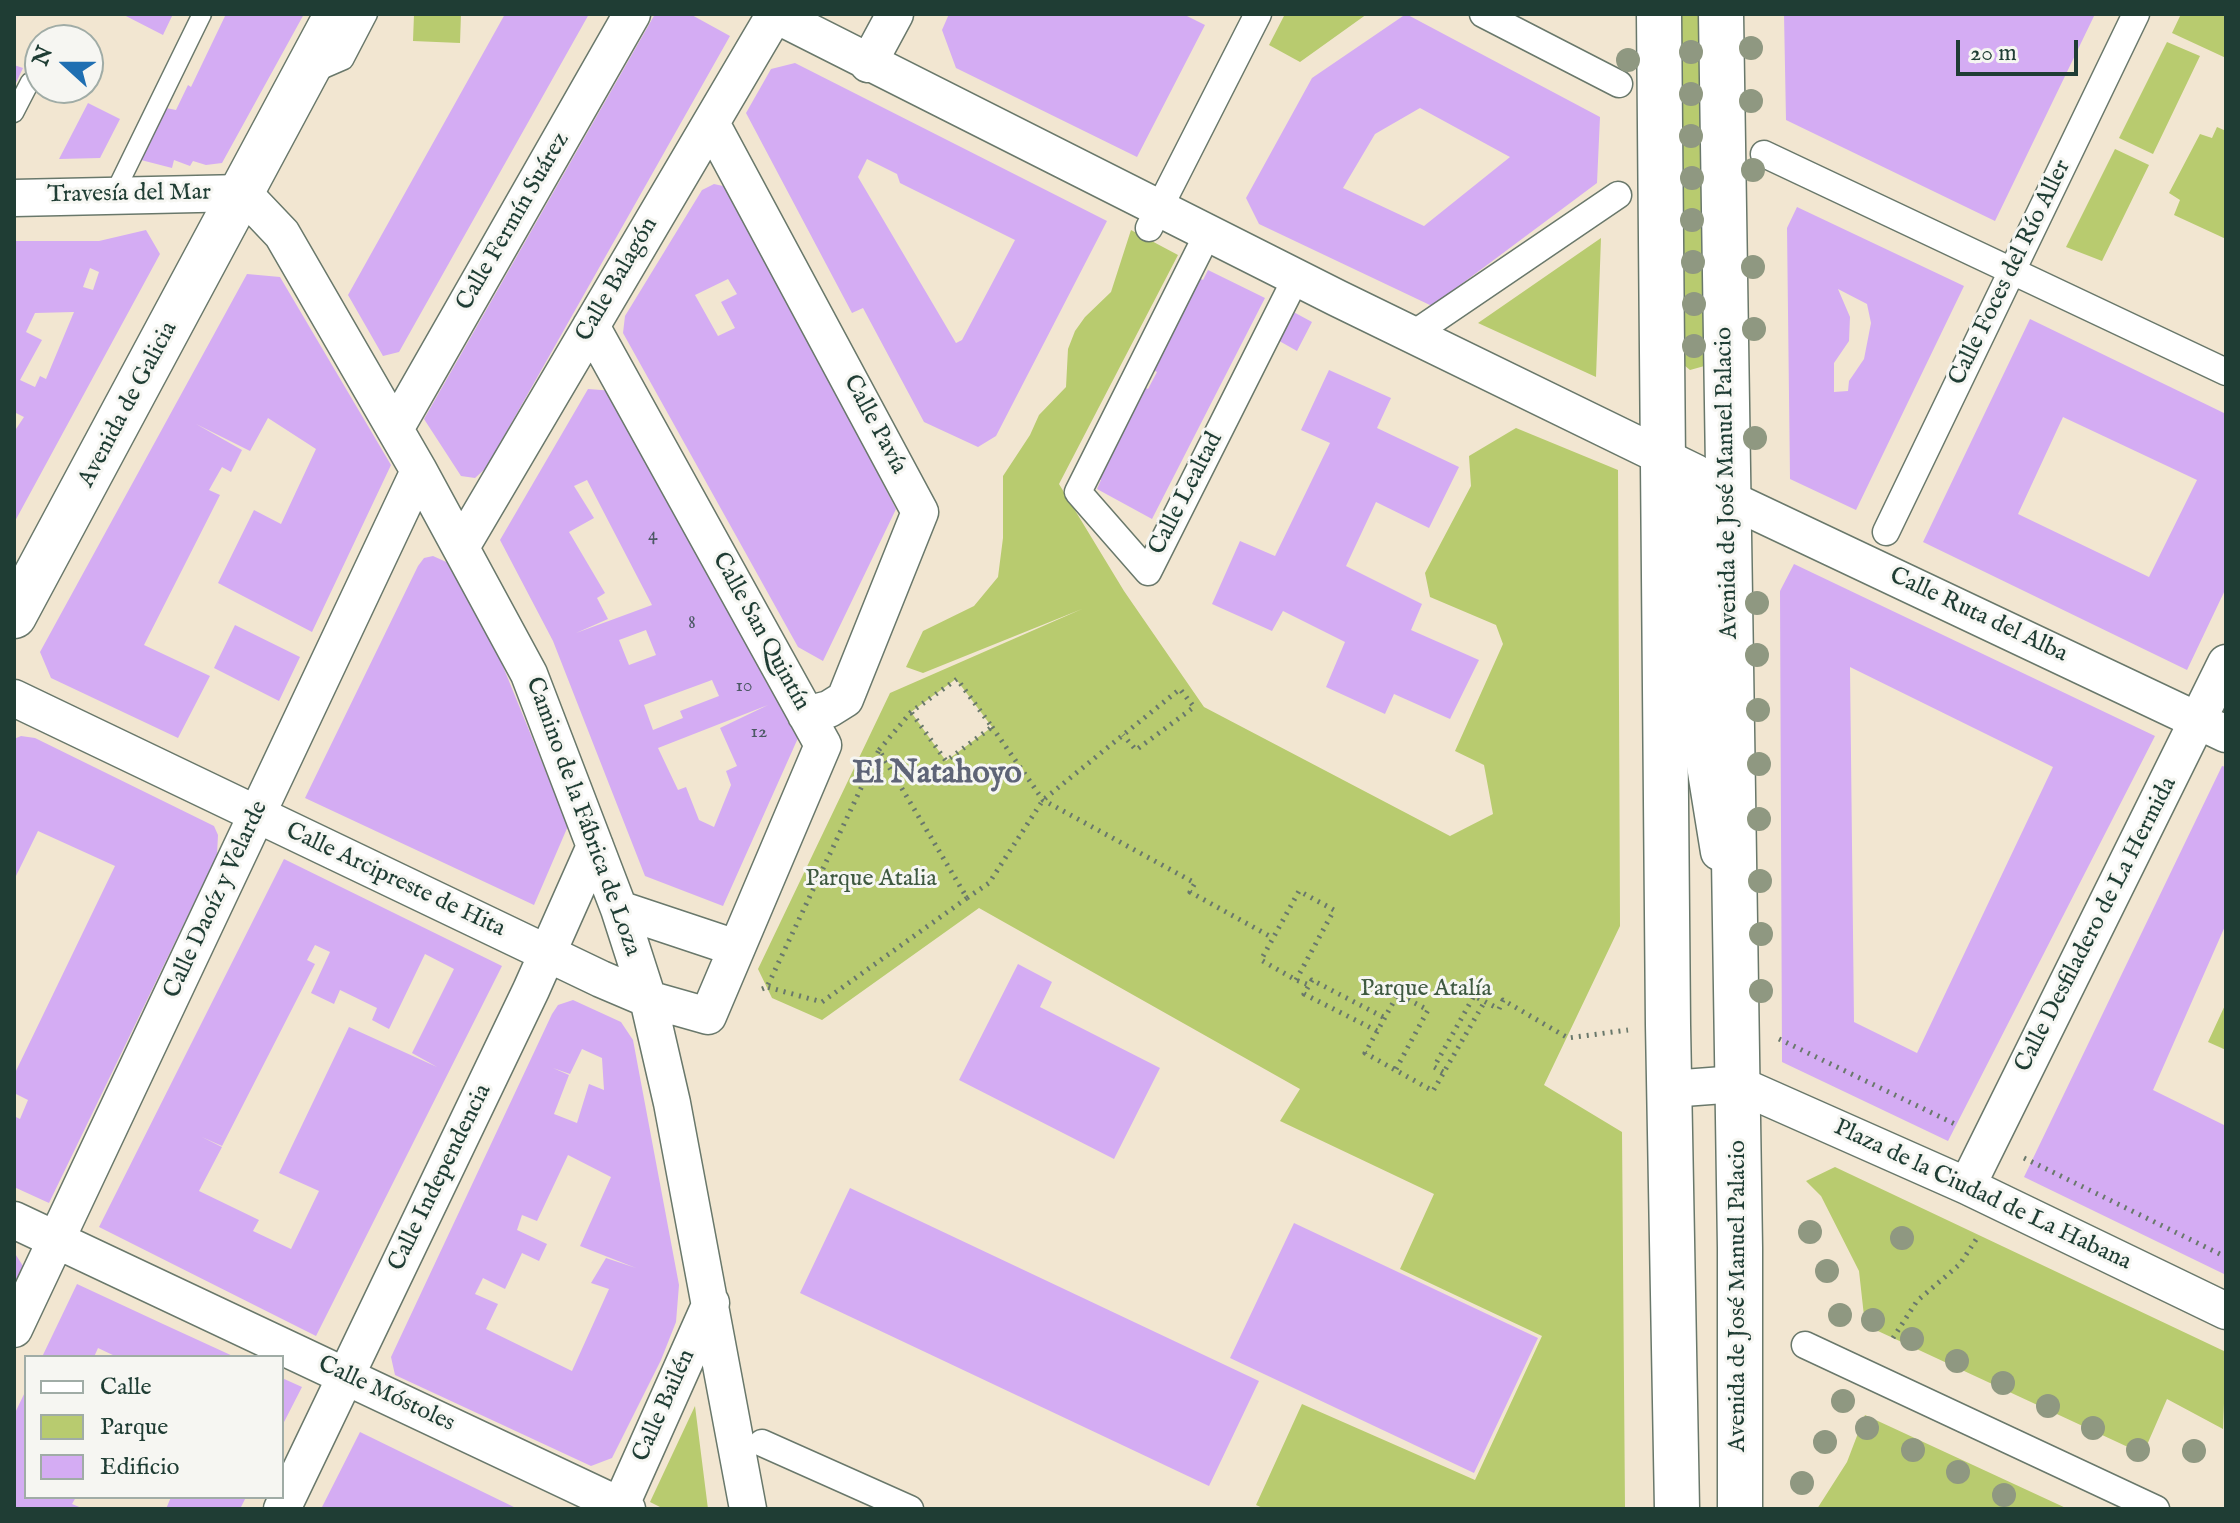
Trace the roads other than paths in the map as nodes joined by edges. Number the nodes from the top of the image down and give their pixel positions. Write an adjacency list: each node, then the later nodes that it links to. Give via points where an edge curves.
1 (202, 14): 21 (lane)
2 (337, 14): 13 (main road, Avenida de Galicia)
3 (368, 14): 13 (lane, via 344,60)
4 (632, 14): 30 (street, Calle Fermín Suárez)
5 (775, 14): 12 (street); 17 (street, Calle Balagón)
6 (895, 14): 12 (street)
7 (1258, 14): 23 (street)
8 (1483, 14): 14 (street)
9 (1659, 14): 31 (main road)
10 (1721, 14): 33 (main road, Avenida de José Manuel Palacio)
11 (2136, 14): 25 (street, Calle Foces del Río Aller)
12 (868, 64): 23 (street)
13 (304, 77): 19 (main road, Avenida de Galicia)
14 (1619, 84)
15 (24, 94): 16 (lane)
16 (14, 113)
17 (711, 123): 27 (street, Calle Balagón); 39 (street, Calle Pavía, via 920,512 845,699)
18 (1764, 154): 25 (street)
19 (243, 193): 21 (street, Travesía del Mar); 30 (street, Camino de la Fábrica de Loza, via 282,234); 36 (main road, Avenida de Galicia)
20 (1618, 195): 28 (street)
21 (113, 196): 22 (street, Travesía del Mar)
22 (14, 198)
23 (1154, 218): 24 (street)
24 (1208, 233): 26 (street); 26 (street, Calle Lealtad, via 1078,492 1148,572)
25 (2014, 269): 29 (street); 34 (street, Calle Foces del Río Aller)
26 (1296, 278): 28 (street)
27 (591, 326): 35 (street, Calle Balagón); 39 (street, Calle San Quintín)
28 (1412, 335): 31 (street)
29 (2226, 372)
30 (395, 429): 32 (street, Camino de la Fábrica de Loza)
31 (1663, 456): 45 (street, Avenida de José Manuel Palacio, via 1696,473 1703,753); 49 (main road)
32 (419, 471): 35 (street, Camino de la Fábrica de Loza); 41 (street, Calle Daoíz y Velarde)
33 (1729, 499): 40 (street, Calle Ruta del Alba); 45 (main road, Avenida de José Manuel Palacio)
34 (1886, 532)
35 (461, 547): 42 (street, Camino de la Fábrica de Loza, via 529,674)
36 (14, 616)
37 (2226, 663): 40 (street, Calle Desfiladero de La Hermida)
38 (14, 698): 41 (street, Calle Arcipreste de Hita)
39 (806, 715): 44 (street, Calle San Quintín, via 823,745)
40 (2212, 728): 50 (street, Calle Desfiladero de La Hermida)
41 (257, 815): 46 (street, Calle Arcipreste de Hita); 52 (street, Calle Daoíz y Velarde)
42 (595, 846): 43 (street, Camino de la Fábrica de Loza); 46 (street, Calle Independencia)
43 (619, 909): 44 (street); 47 (street, Camino de la Fábrica de Loza)
44 (736, 948): 47 (street, Calle San Quintín, via 708,1016)
45 (1736, 951): 48 (main road, Avenida de José Manuel Palacio)
46 (548, 952): 47 (street, Calle Arcipreste de Hita); 57 (street, Calle Independencia)
47 (648, 999): 53 (street, Camino de la Fábrica de Loza)
48 (1737, 1084): 49 (street); 50 (street, Plaza de la Ciudad de La Habana); 64 (main road, Avenida de José Manuel Palacio)
49 (1670, 1089): 59 (main road)
50 (1981, 1193): 54 (street, Plaza de la Ciudad de La Habana)
51 (14, 1220): 52 (street, Calle Móstoles)
52 (56, 1240): 55 (street, Calle Daoíz y Velarde); 57 (street, Calle Móstoles)
53 (711, 1303): 60 (street, Calle Bailén); 62 (street, Camino de la Fábrica de Loza)
54 (2226, 1311)
55 (14, 1329)
56 (1805, 1345): 65 (street)
57 (346, 1377): 60 (street, Calle Móstoles); 61 (street, Calle Independencia)
58 (762, 1443): 63 (street)
59 (1682, 1505)
60 (622, 1508)
61 (282, 1509)
62 (748, 1509)
63 (910, 1509)
64 (1740, 1509)
65 (2156, 1509)

